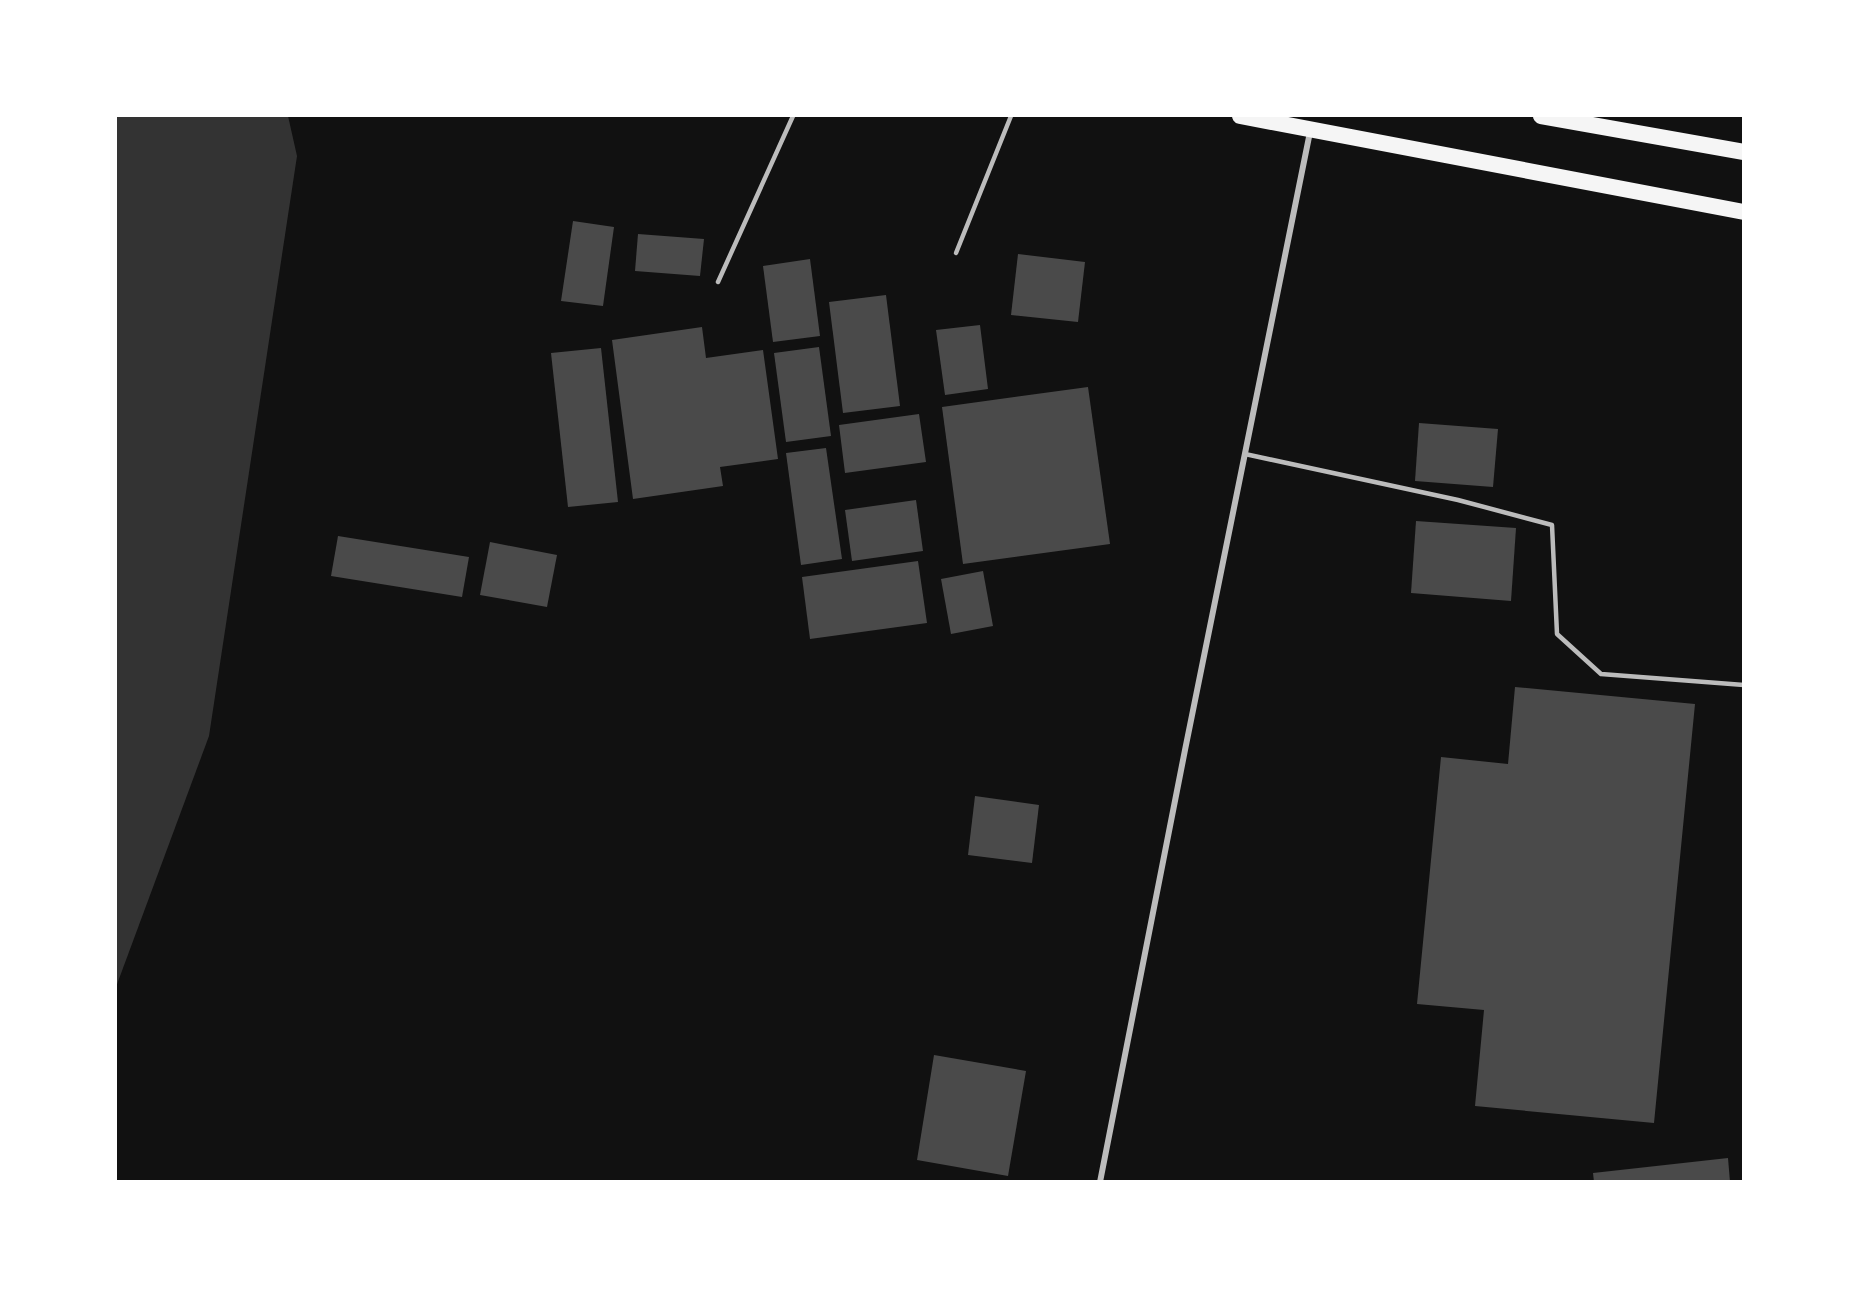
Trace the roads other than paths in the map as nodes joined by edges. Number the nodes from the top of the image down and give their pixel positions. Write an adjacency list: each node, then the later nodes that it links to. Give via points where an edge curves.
1 (793, 116): 9 (lane)
2 (1011, 116): 8 (lane)
3 (1240, 116): 5 (highway)
4 (1541, 116): 6 (highway)
5 (1311, 129): 7 (highway); 10 (street)
6 (1743, 152)
7 (1743, 212)
8 (956, 253)
9 (718, 282)
10 (1245, 453): 11 (lane, via 1552,525 1557,634 1601,674); 12 (street)
11 (1743, 685)
12 (1100, 1182)

